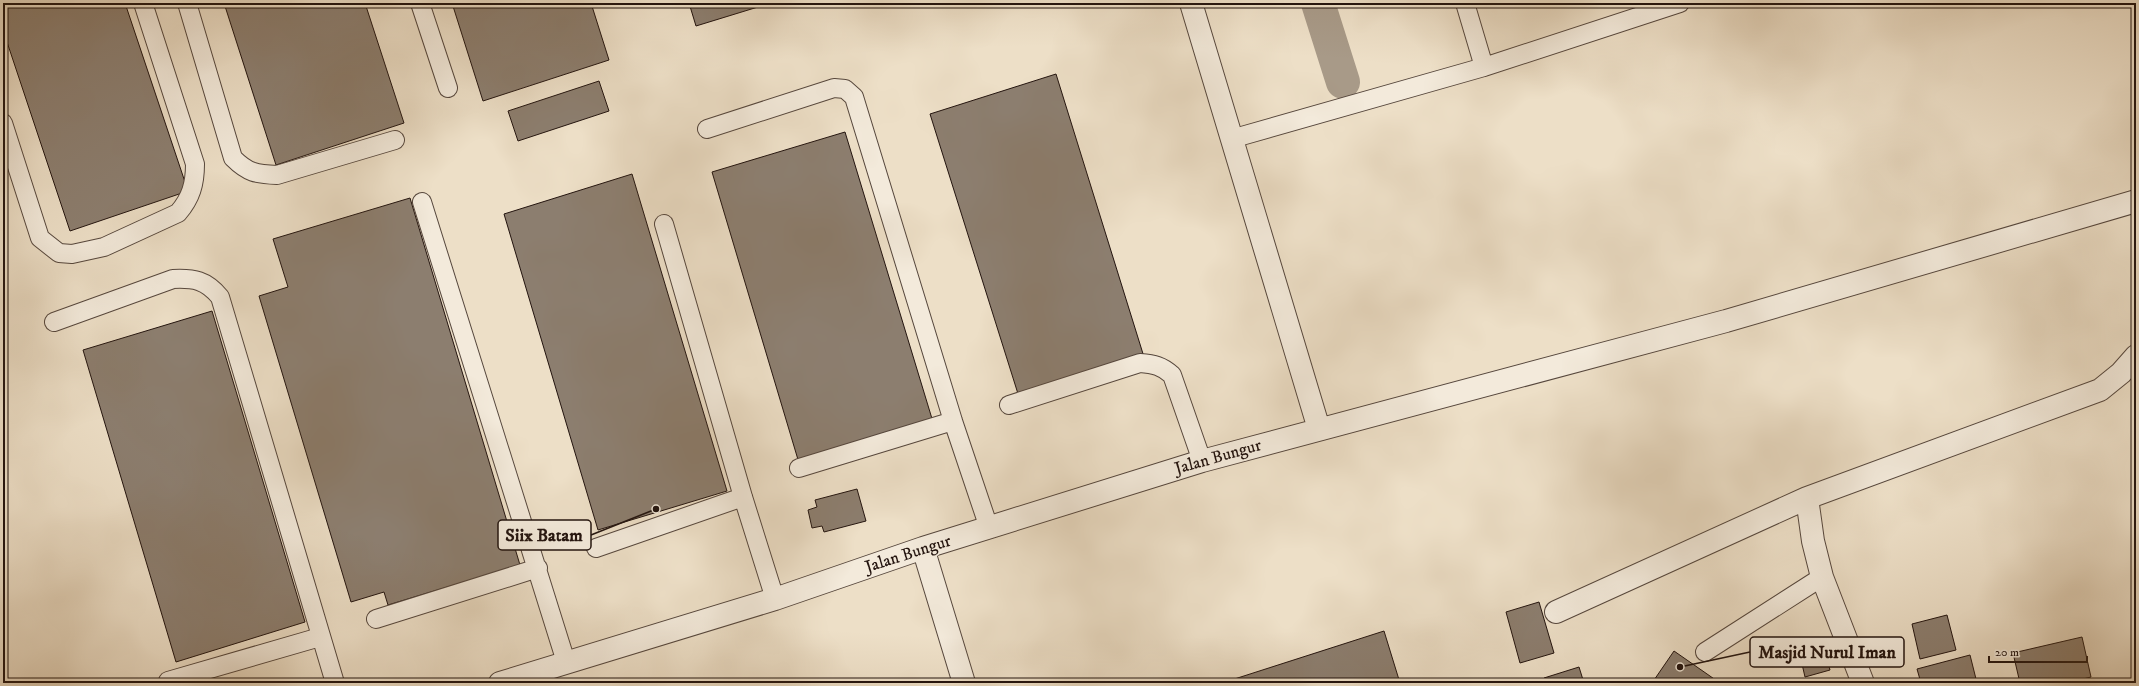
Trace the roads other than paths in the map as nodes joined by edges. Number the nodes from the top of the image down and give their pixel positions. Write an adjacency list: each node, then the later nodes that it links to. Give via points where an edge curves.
1 (143, 3): 9 (lane, via 195,164 192,191 187,203 178,213 104,247 72,254 59,253 40,238)
2 (187, 3): 12 (lane, via 233,158 244,169 258,174 276,175)
3 (420, 3): 8 (lane)
4 (1191, 3): 11 (street)
5 (1465, 3): 7 (lane)
6 (1680, 3): 7 (lane)
7 (1484, 67): 11 (lane)
8 (448, 88)
9 (3, 123)
10 (707, 129): 19 (lane, via 834,88 845,89 854,97)
11 (1232, 139): 20 (street)
12 (395, 140)
13 (422, 202): 28 (lane)
14 (2136, 202): 20 (street, Jalan Bungur, via 1726,321)
15 (664, 224): 23 (lane)
16 (54, 322): 33 (lane, via 173,279 187,278 211,286 220,297)
17 (2136, 356): 24 (street, via 2121,373 2100,390)
18 (1009, 405): 21 (lane, via 1140,363 1163,367 1172,375)
19 (953, 421): 22 (lane); 25 (lane)
20 (1319, 429): 21 (street, Jalan Bungur)
21 (1202, 461): 25 (street, Jalan Bungur)
22 (799, 468)
23 (743, 497): 26 (lane); 30 (lane)
24 (1808, 498): 29 (street, via 1813,541); 31 (street)
25 (989, 528): 27 (street, Jalan Bungur)
26 (596, 548)
27 (923, 548): 30 (street, Jalan Bungur); 39 (street)
28 (538, 568): 32 (lane); 35 (lane)
29 (1822, 577): 34 (lane); 40 (street)
30 (775, 599): 35 (street, Jalan Bungur)
31 (1556, 612)
32 (376, 619)
33 (320, 637): 36 (lane); 37 (lane)
34 (1705, 652)
35 (566, 662): 38 (street, Jalan Bungur)
36 (168, 681)
37 (335, 683)
38 (500, 683)
39 (964, 683)
40 (1863, 683)

